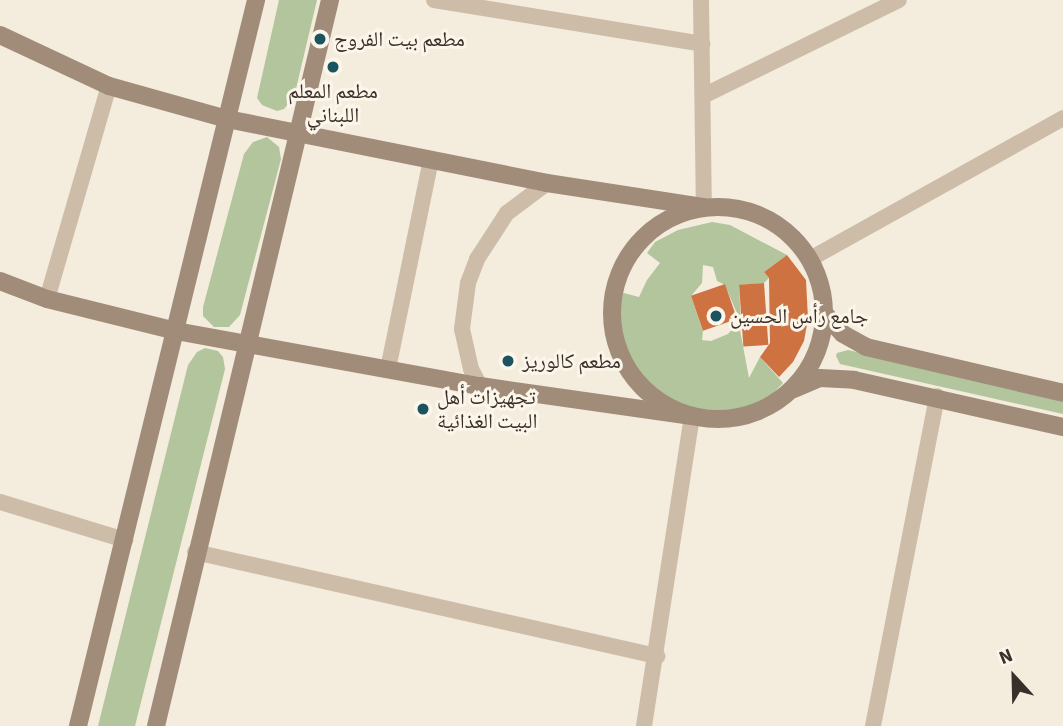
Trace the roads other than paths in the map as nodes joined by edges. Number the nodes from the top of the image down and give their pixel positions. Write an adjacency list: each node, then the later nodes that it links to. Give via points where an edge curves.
1 (256, 0): 11 (street)
2 (330, 0): 12 (street)
3 (434, 0): 7 (street)
4 (701, 0): 7 (street)
5 (899, 0): 9 (street)
6 (0, 35): 8 (street)
7 (702, 44): 9 (street)
8 (109, 86): 11 (street); 18 (street)
9 (703, 96): 15 (street)
10 (1063, 118): 16 (street)
11 (227, 119): 12 (street); 20 (street)
12 (298, 133): 13 (street); 21 (street)
13 (431, 160): 14 (street); 22 (street)
14 (547, 183): 15 (street); 23 (street, via 501,220 468,283 462,329 468,360)
15 (704, 207): 16 (street, via 735,208 764,217 790,234); 27 (street, via 676,215 643,237 617,278 611,307 613,336 623,364 664,405)
16 (810, 258): 19 (street, via 821,285)
17 (0, 281): 18 (street)
18 (47, 299): 20 (street)
19 (824, 313): 24 (street, via 815,357); 25 (street, via 843,334 866,347)
20 (176, 331): 21 (street); 30 (street)
21 (246, 344): 22 (street); 31 (street)
22 (388, 369): 23 (street)
23 (480, 386): 27 (street)
24 (788, 393): 26 (street, via 802,384 836,378); 27 (street, via 743,416)
25 (1063, 393)
26 (937, 396): 28 (street); 36 (street)
27 (692, 416): 32 (street)
28 (1063, 426)
29 (0, 502): 30 (street)
30 (125, 540): 33 (street)
31 (195, 552): 32 (street); 34 (street)
32 (657, 656): 35 (street)
33 (78, 726)
34 (156, 726)
35 (645, 726)
36 (873, 726)

